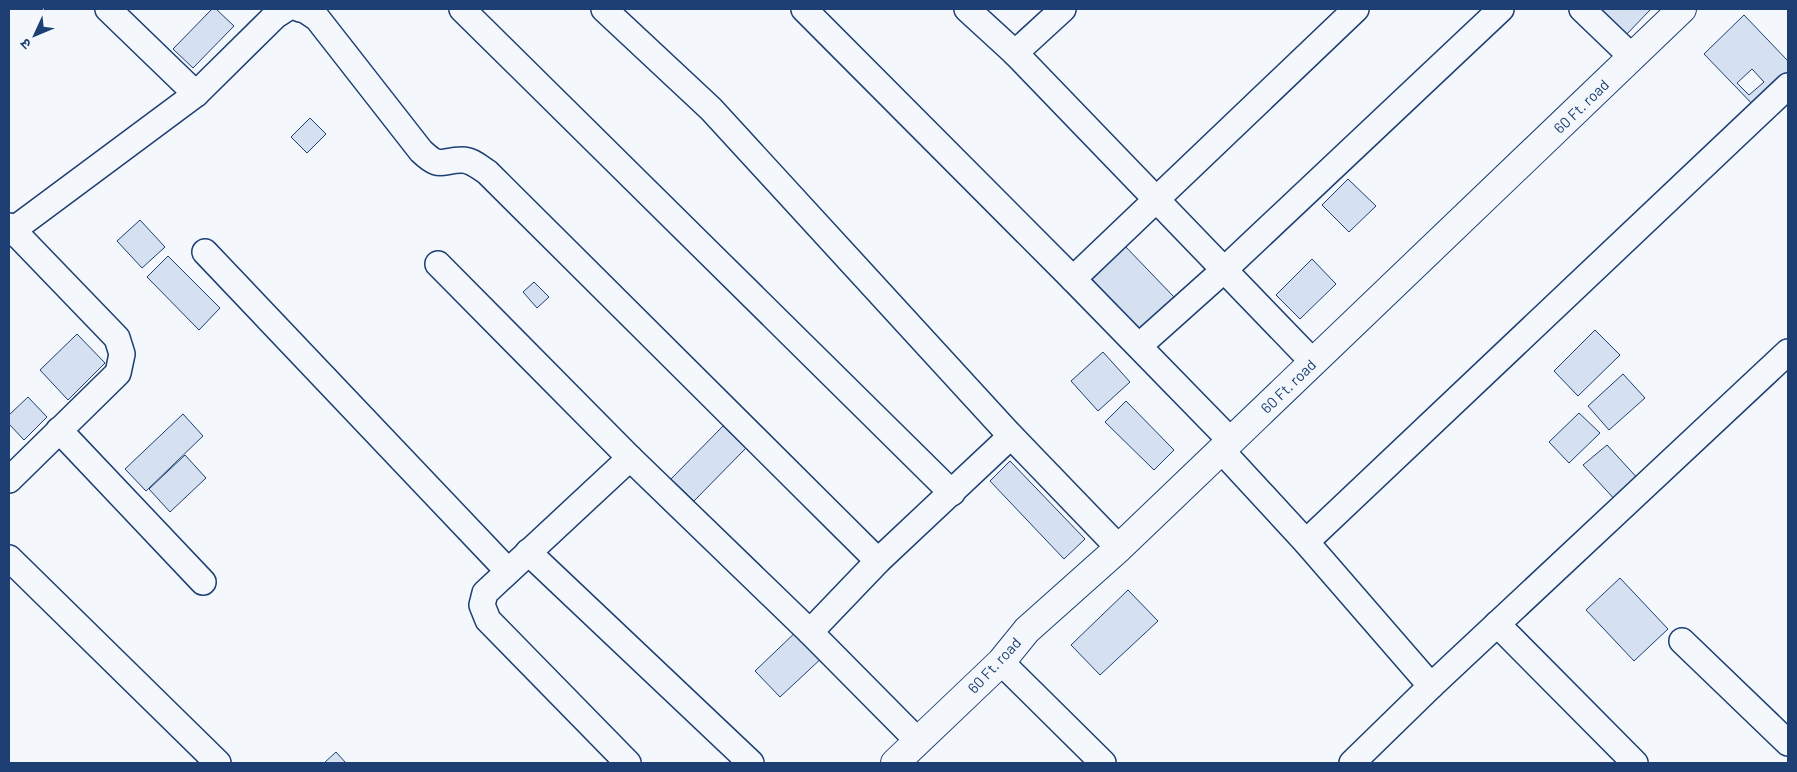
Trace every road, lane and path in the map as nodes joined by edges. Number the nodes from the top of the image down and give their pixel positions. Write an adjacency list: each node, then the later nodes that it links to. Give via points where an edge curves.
1 (108, 9): 16 (street)
2 (286, 9): 16 (street)
3 (300, 9): 36 (street, via 317,18 421,151 442,164 462,160 487,172)
4 (462, 9): 31 (street)
5 (604, 9): 27 (street, via 711,109)
6 (804, 9): 22 (street)
7 (967, 9): 13 (street)
8 (1063, 9): 13 (street)
9 (1356, 9): 17 (street)
10 (1501, 9): 21 (street)
11 (1582, 9): 14 (street)
12 (1682, 9): 14 (street, 60 Ft. road)
13 (1015, 53): 17 (street)
14 (1632, 56): 25 (street, 60 Ft. road)
15 (1788, 86): 32 (street)
16 (196, 94): 18 (street)
17 (1157, 201): 21 (street); 22 (street)
18 (10, 229): 26 (street, via 117,338 122,354 118,373)
19 (205, 252): 37 (street)
20 (438, 264): 29 (street)
21 (1224, 270): 23 (street); 25 (street)
22 (1073, 279): 23 (street)
23 (1139, 346): 28 (street)
24 (1788, 352): 39 (street)
25 (1313, 362): 28 (street, 60 Ft. road)
26 (59, 430): 30 (street); 38 (street)
27 (1012, 436): 31 (street); 33 (street)
28 (1226, 446): 32 (street); 33 (street, 60 Ft. road)
29 (630, 458): 34 (street); 40 (street)
30 (9, 480)
31 (952, 493): 36 (street)
32 (1306, 542): 43 (street)
33 (1119, 548): 42 (street, 60 Ft. road, via 1027,630)
34 (528, 552): 37 (street); 48 (street)
35 (9, 558): 46 (street)
36 (878, 561): 40 (street)
37 (508, 571): 47 (street, via 484,593 482,605 488,620)
38 (203, 582)
39 (1497, 624): 43 (street); 52 (street)
40 (810, 632): 44 (street)
41 (1682, 640): 45 (street)
42 (1001, 662): 44 (street, 60 Ft. road); 50 (street)
43 (1431, 686): 51 (street)
44 (918, 741): 49 (street, 60 Ft. road)
45 (1788, 743)
46 (218, 763)
47 (628, 763)
48 (751, 763)
49 (895, 763)
50 (1102, 763)
51 (1352, 763)
52 (1635, 763)

